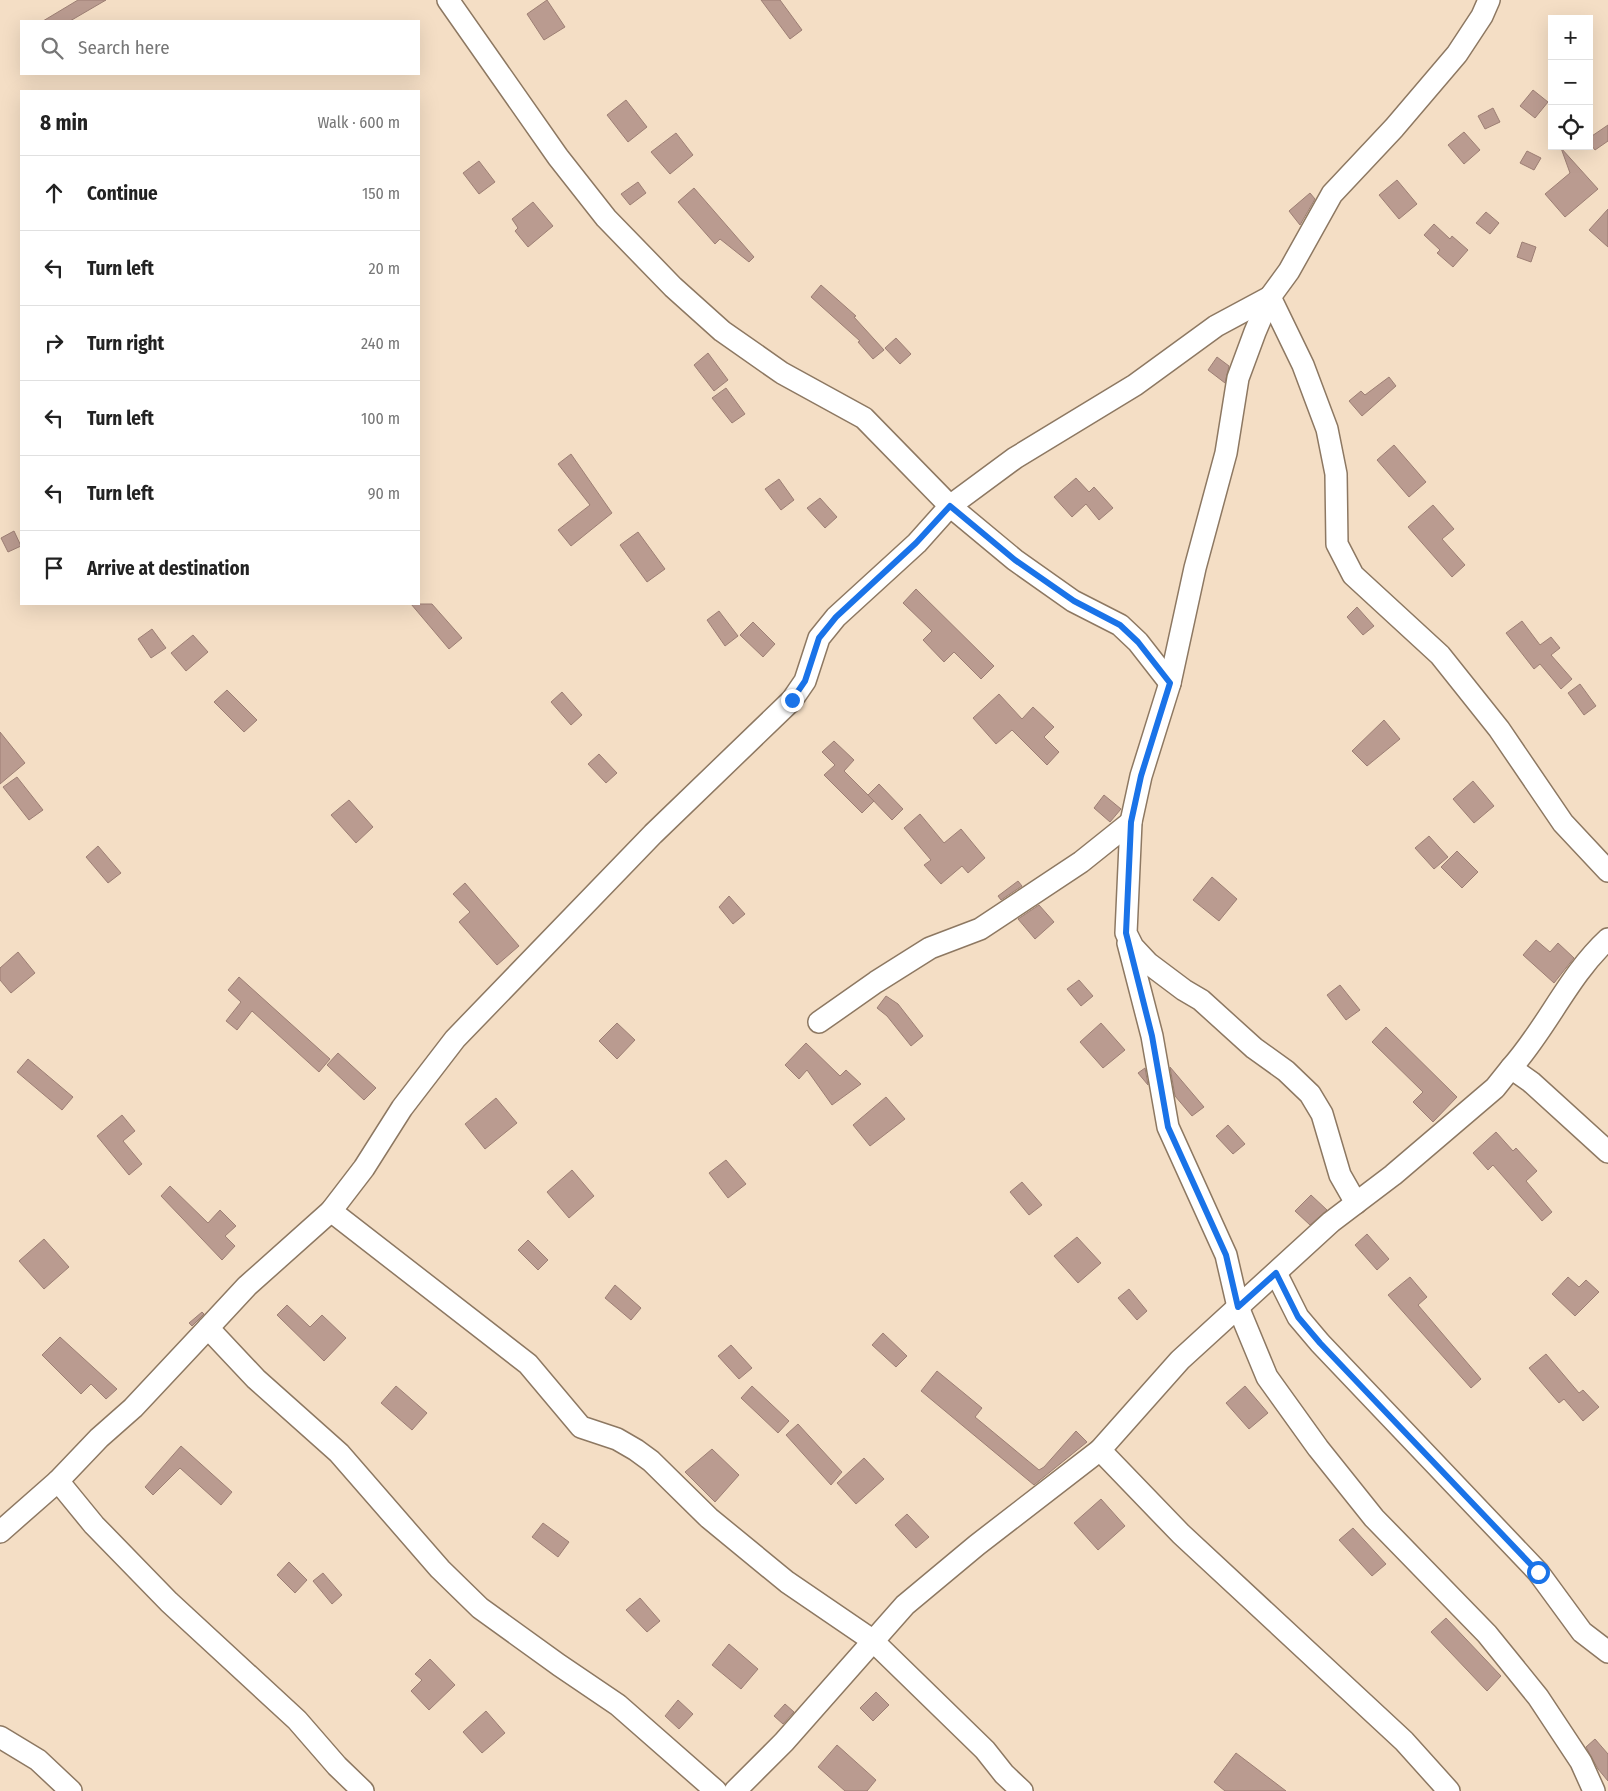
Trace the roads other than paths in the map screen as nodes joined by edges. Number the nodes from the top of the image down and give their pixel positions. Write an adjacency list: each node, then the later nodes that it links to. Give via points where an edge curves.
1 (448, 0): 4 (street, via 606,218 673,287 722,331 782,373 864,418)
2 (1489, 0): 3 (street, via 1458,54 1332,194 1289,271)
3 (1270, 297): 4 (street, via 1216,326 1135,385 1015,458); 5 (street, via 1238,378 1226,453 1195,568); 7 (street, via 1303,365 1327,429 1336,474 1337,544 1353,574 1440,655 1498,729 1562,823)
4 (950, 506): 5 (street, via 1015,560 1074,601 1120,625 1138,642); 14 (street, via 916,543 836,617 819,638 805,681 792,700 653,834 455,1039 402,1108 364,1168)
5 (1170, 683): 6 (street, via 1141,776)
6 (1131, 822): 8 (street); 10 (street, via 1081,862 980,929 930,948)
7 (1608, 872)
8 (1126, 933): 13 (street, via 1148,963 1201,1000 1310,1094 1322,1114 1340,1175); 16 (street, via 1152,1036 1168,1127 1226,1255)
9 (1608, 939): 11 (street, via 1576,974 1526,1052)
10 (819, 1022)
11 (1511, 1068): 12 (street, via 1531,1082); 13 (street, via 1495,1088)
12 (1608, 1152)
13 (1356, 1203): 15 (street)
14 (331, 1211): 17 (street, via 247,1286); 21 (street, via 528,1364 581,1428 617,1439 636,1450 709,1518 787,1582)
15 (1276, 1273): 16 (street); 22 (street, via 1298,1317 1320,1343 1538,1572 1582,1632)
16 (1238, 1307): 18 (street, via 1180,1360); 30 (street, via 1267,1377 1318,1448 1374,1518 1487,1634 1538,1697 1581,1762)
17 (208, 1328): 19 (street); 26 (street, via 256,1379 339,1453 440,1570 480,1608 618,1705)
18 (1100, 1450): 21 (street, via 905,1605); 29 (street, via 1181,1534 1404,1741)
19 (58, 1481): 20 (street); 25 (street, via 94,1525 169,1602 297,1720)
20 (0, 1532)
21 (872, 1640): 27 (street, via 784,1742); 28 (street, via 985,1750)
22 (1608, 1652)
23 (0, 1737): 24 (street, via 38,1760)
24 (70, 1791)
25 (363, 1791)
26 (716, 1791)
27 (735, 1791)
28 (1022, 1791)
29 (1448, 1791)
30 (1594, 1791)

